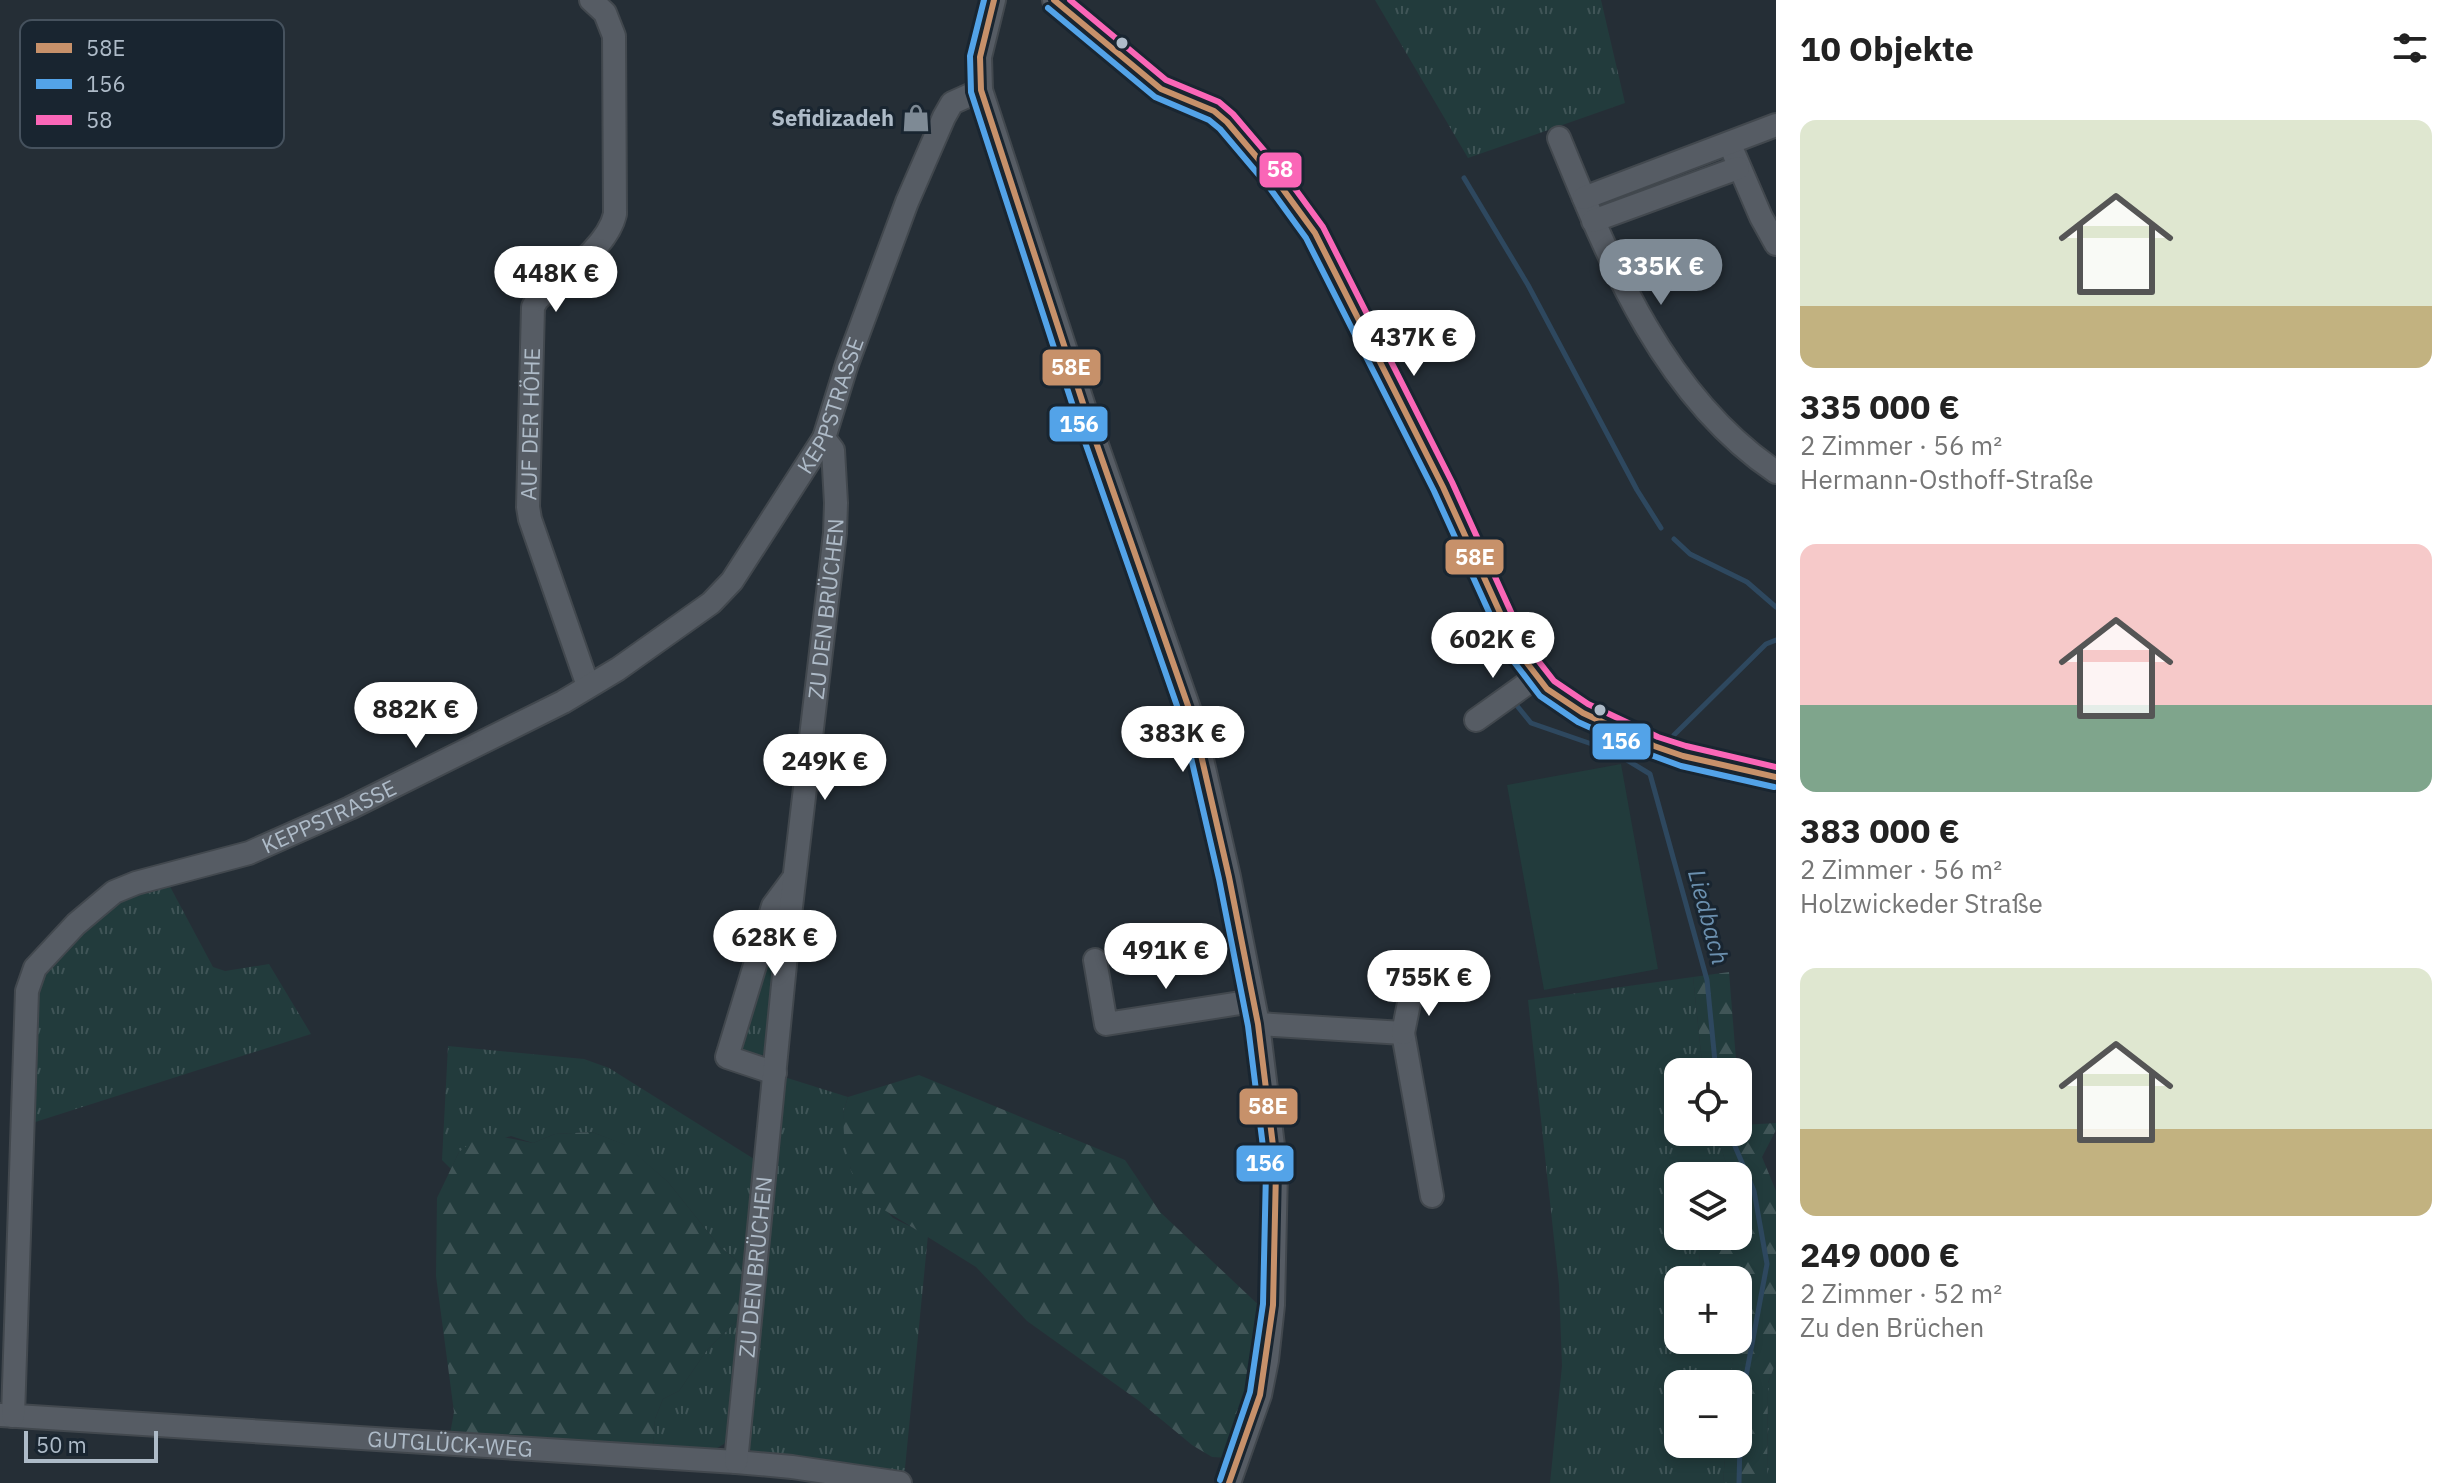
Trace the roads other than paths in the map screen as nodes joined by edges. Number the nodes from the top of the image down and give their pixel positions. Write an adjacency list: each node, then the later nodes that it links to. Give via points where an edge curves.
1 (591, 0): 15 (street, AUF DER HÖHE, via 605,13 614,36 615,214 601,243 533,307 528,507)
2 (994, 0): 4 (street, via 980,57)
3 (1054, 0): 14 (street, via 1161,89 1214,111 1227,122 1309,225 1439,480 1517,650)
4 (981, 90): 12 (street, KEPPSTRASSE, via 952,103 944,117 907,202); 21 (street, via 1193,720)
5 (1776, 125): 7 (street)
6 (1559, 138): 9 (street)
7 (1730, 142): 8 (street); 9 (street)
8 (1738, 168): 10 (street); 11 (street)
9 (1584, 198): 10 (street)
10 (1593, 221): 13 (street, via 1642,321 1673,367 1718,423)
11 (1776, 244)
12 (824, 438): 15 (street, KEPPSTRASSE, via 732,581 711,603); 18 (street, ZU DEN BRÜCHEN, via 833,450 835,533)
13 (1776, 472)
14 (1536, 677): 16 (street); 17 (street, via 1583,713 1654,746)
15 (588, 686): 25 (street, KEPPSTRASSE, via 290,837 114,892 35,968 27,991)
16 (1476, 720)
17 (1776, 777)
18 (794, 877): 23 (street, ZU DEN BRÜCHEN); 23 (street, ZU DEN BRÜCHEN, via 773,906 727,1057)
19 (1095, 960): 21 (street, via 1106,1024)
20 (1411, 993): 22 (street)
21 (1255, 1012): 22 (street); 28 (street, via 1276,1170 1273,1305 1260,1395)
22 (1403, 1033): 24 (street)
23 (775, 1073): 26 (street, ZU DEN BRÜCHEN)
24 (1432, 1196)
25 (6, 1416): 26 (street, GUTGLÜCK-WEG)
26 (736, 1462): 27 (street, GUTGLÜCK-WEG)
27 (900, 1483)
28 (1229, 1483)

